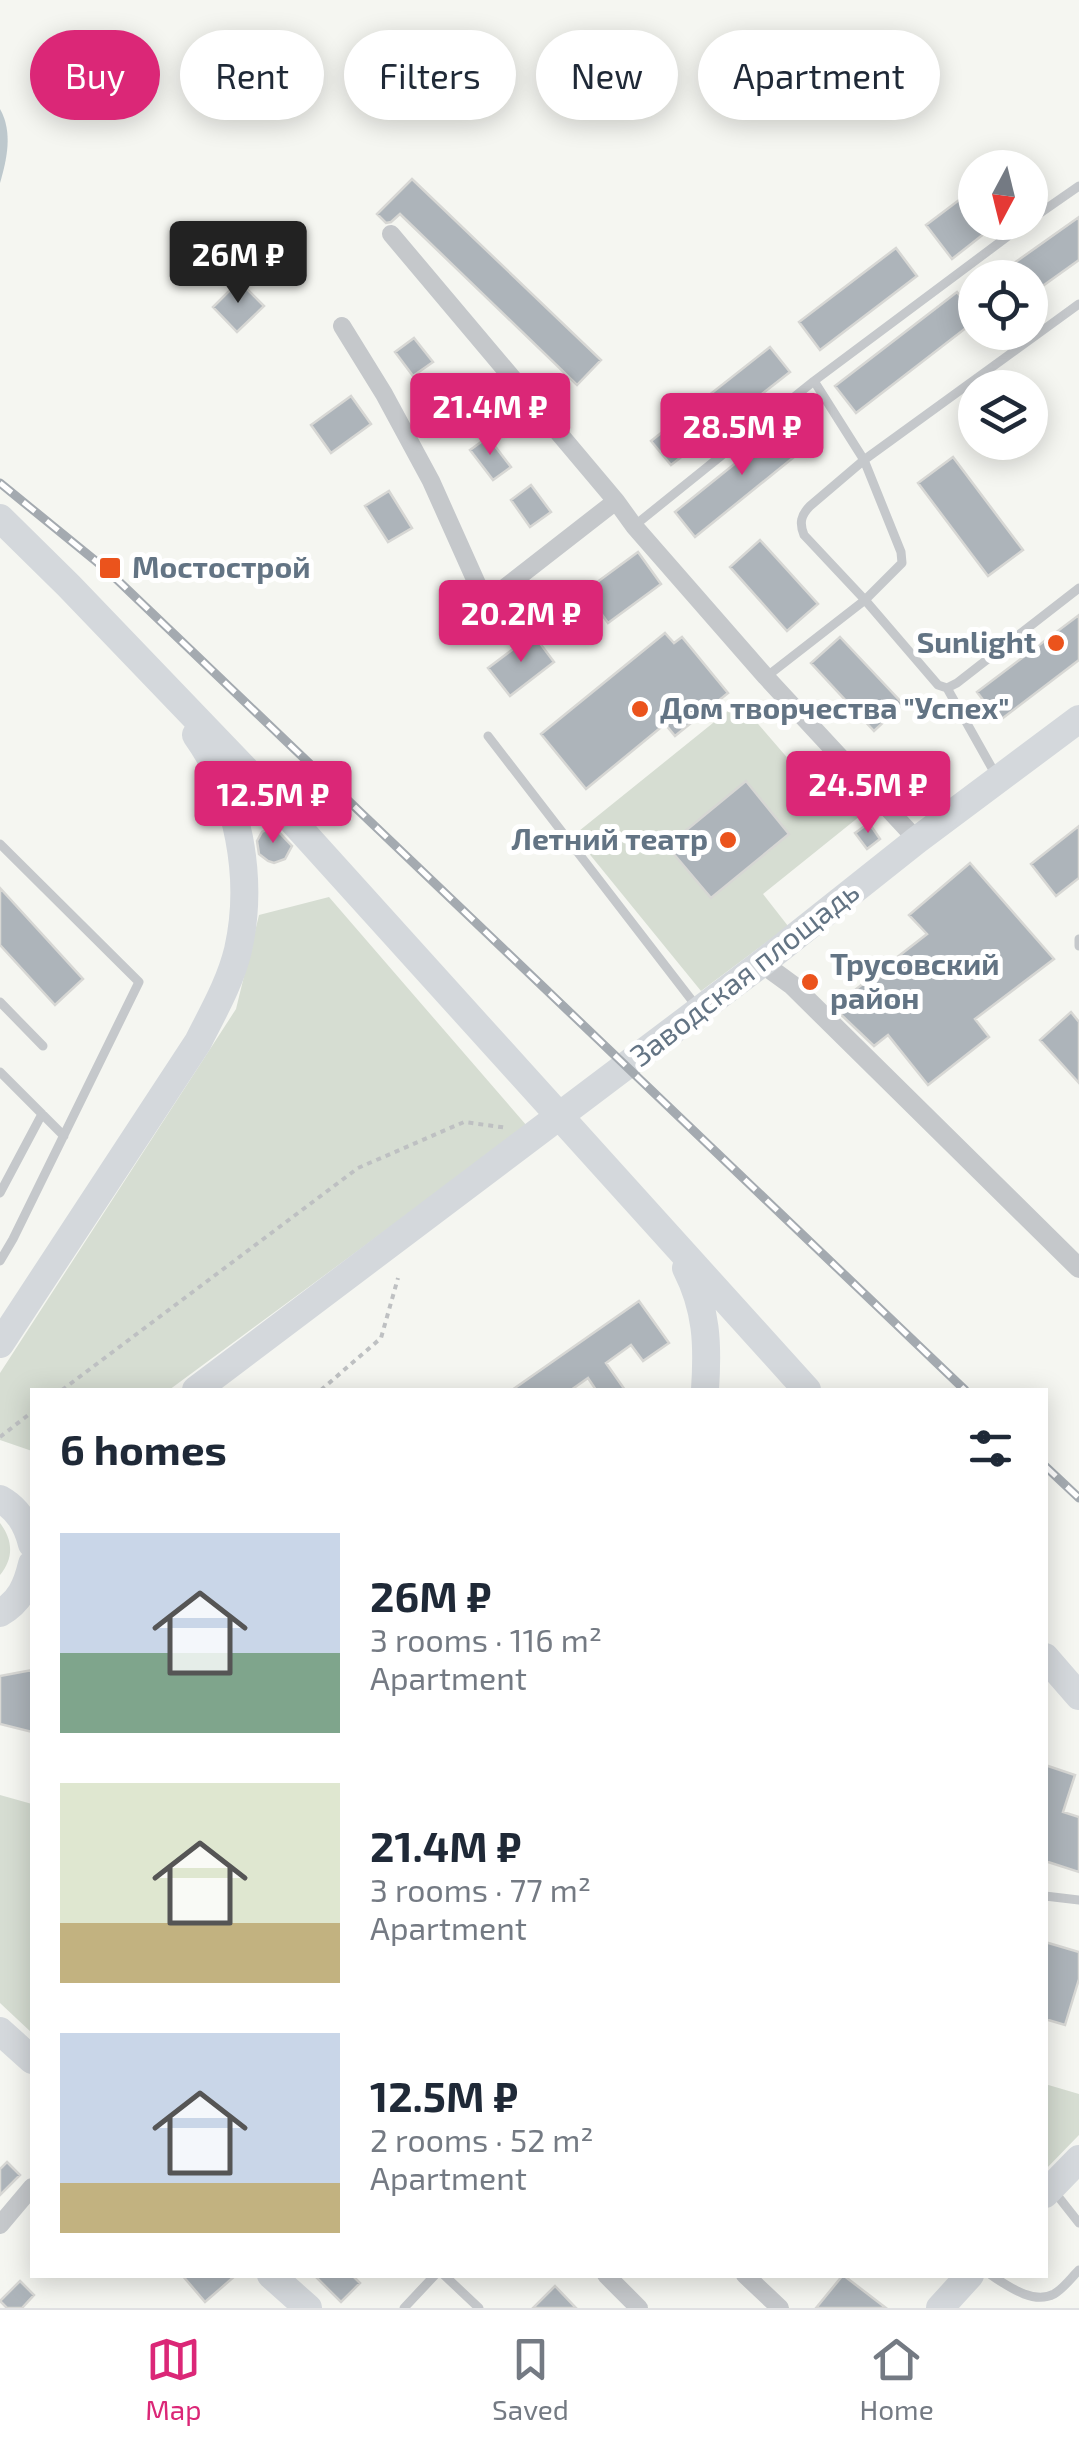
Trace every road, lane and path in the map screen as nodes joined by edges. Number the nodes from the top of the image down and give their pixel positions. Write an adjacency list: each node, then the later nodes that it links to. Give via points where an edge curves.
1 (1079, 186): 2 (lane)
2 (1048, 208)
3 (391, 234): 9 (street)
4 (1005, 240): 7 (lane)
5 (1079, 304): 8 (lane)
6 (342, 326): 9 (street, via 431,480 478,586 504,589)
7 (814, 381): 8 (lane); 11 (lane)
8 (864, 460): 13 (lane, via 902,557 900,568); 13 (lane, via 800,522)
9 (616, 501): 11 (street)
10 (0, 518): 15 (main road)
11 (634, 526): 14 (street)
12 (1079, 588): 16 (lane)
13 (865, 600): 14 (lane); 16 (lane)
14 (766, 677): 20 (street)
15 (154, 678): 31 (main road); 35 (main road, via 204,747 226,792 244,870 238,950 198,1042)
16 (947, 688): 19 (lane)
17 (1079, 720): 19 (main road, Заводская площадь)
18 (488, 736): 24 (lane)
19 (998, 779): 20 (main road, Заводская площадь)
20 (918, 840): 22 (main road, Заводская площадь)
21 (0, 844): 29 (lane, via 139,982)
22 (762, 963): 24 (main road, Заводская площадь); 33 (street)
23 (0, 1002): 25 (lane)
24 (699, 1009): 37 (main road, Заводская площадь)
25 (43, 1046)
26 (0, 1072): 27 (lane)
27 (42, 1114): 29 (lane); 30 (lane)
28 (508, 1128): 36 (path, via 464,1122 358,1168)
29 (64, 1136): 32 (lane)
30 (0, 1193)
31 (664, 1233): 39 (main road, via 700,1298); 40 (main road)
32 (0, 1261)
33 (1079, 1268)
34 (398, 1278): 38 (path, via 381,1338)
35 (0, 1344)
36 (65, 1388)
37 (199, 1388)
38 (323, 1388)
39 (705, 1388)
40 (805, 1388)
41 (30, 1414): 42 (path)
42 (0, 1436)
43 (30, 1488): 44 (main road)
44 (0, 1496): 45 (main road)
45 (30, 1538)
46 (30, 1570): 47 (main road, via 22,1593)
47 (0, 1615): 48 (main road)
48 (30, 1618)
49 (1048, 1661): 50 (main road)
50 (1079, 1696)
51 (1048, 1896): 52 (lane)
52 (1079, 1900)
53 (0, 2031): 54 (main road)
54 (30, 2058)
55 (1079, 2159): 57 (main road)
56 (30, 2189): 59 (street)
57 (1048, 2190): 58 (lane)
58 (1079, 2223)
59 (0, 2225)
60 (1079, 2270): 67 (lane, via 1057,2293 1040,2299)
61 (274, 2278): 68 (main road)
62 (431, 2278): 69 (lane)
63 (447, 2278): 70 (lane)
64 (609, 2278): 71 (street)
65 (748, 2278): 72 (street)
66 (967, 2278): 73 (main road)
67 (995, 2278)
68 (308, 2308)
69 (404, 2308)
70 (479, 2308)
71 (639, 2308)
72 (780, 2308)
73 (940, 2308)

